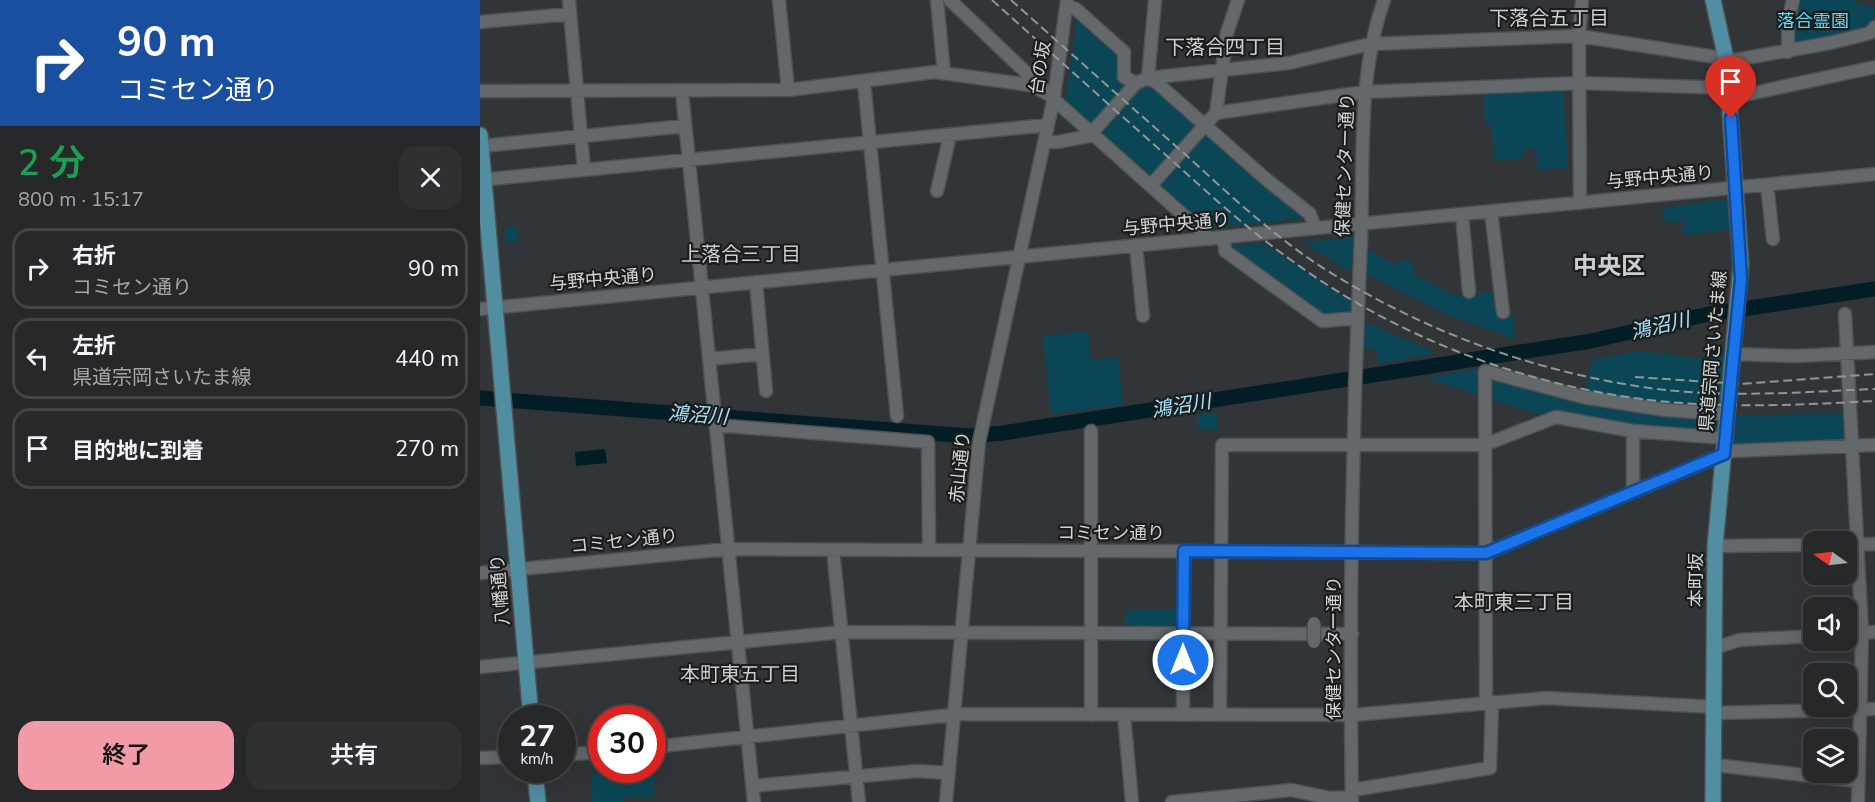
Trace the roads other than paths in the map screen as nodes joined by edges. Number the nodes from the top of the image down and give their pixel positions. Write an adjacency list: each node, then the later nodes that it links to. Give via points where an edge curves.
1 (569, 0): 12 (street)
2 (779, 0): 25 (street)
3 (937, 0): 21 (street)
4 (950, 0): 31 (street)
5 (1155, 0): 22 (street)
6 (1238, 0): 20 (street, via 1227,33)
7 (1384, 0): 16 (street, 保健センター通り)
8 (1582, 0): 15 (street)
9 (1713, 0): 18 (main road, 県道宗岡さいたま線)
10 (1793, 0): 17 (street)
11 (1067, 3): 22 (street, via 1124,52 1124,77); 31 (street, 台の坂)
12 (570, 14): 13 (street); 27 (street)
13 (480, 22)
14 (1875, 27): 17 (street, via 1870,33)
15 (1579, 36): 16 (street); 18 (street); 24 (street)
16 (1370, 44): 20 (street, via 1289,63); 29 (street, 保健センター通り)
17 (1788, 52): 18 (street)
18 (1726, 59): 30 (main road, 県道宗岡さいたま線)
19 (1875, 67): 30 (street)
20 (1223, 70): 22 (street); 32 (street)
21 (944, 73): 23 (street, via 899,75); 31 (street, via 1030,85)
22 (1142, 80): 34 (street, via 1156,82); 36 (street)
23 (864, 82): 25 (street); 40 (street)
24 (1580, 83): 29 (street); 30 (street); 50 (street)
25 (788, 90): 28 (street)
26 (480, 91): 27 (street)
27 (578, 91): 28 (street); 37 (street)
28 (682, 92): 35 (street)
29 (1364, 92): 32 (street); 53 (street, 保健センター通り)
30 (1729, 93): 48 (main road, 県道宗岡さいたま線)
31 (1054, 97): 33 (street, 台の坂); 36 (street)
32 (1216, 113): 34 (street)
33 (1048, 125): 38 (street); 41 (street, 台の坂)
34 (1205, 125): 46 (street); 54 (street, via 1310,214)
35 (685, 126): 37 (street); 42 (street)
36 (1092, 134): 41 (street); 46 (street)
37 (581, 135): 39 (street); 43 (street)
38 (951, 135): 40 (street); 49 (street)
39 (481, 140): 45 (main road, 八幡通り)
40 (870, 142): 42 (street); 60 (street)
41 (1044, 142): 59 (street, 赤山通り)
42 (688, 161): 43 (street); 62 (street)
43 (584, 170): 45 (street)
44 (1875, 174): 47 (street, 与野中央通り)
45 (482, 180): 64 (main road, 八幡通り)
46 (1151, 185): 56 (street)
47 (1767, 185): 48 (street, 与野中央通り); 57 (street)
48 (1735, 188): 50 (street, 与野中央通り); 73 (main road, 県道宗岡さいたま線, via 1741,265)
49 (937, 191)
50 (1580, 202): 51 (street, 与野中央通り)
51 (1491, 211): 52 (street, 与野中央通り); 66 (street)
52 (1462, 214): 53 (street, 与野中央通り); 63 (street)
53 (1361, 224): 54 (street, 与野中央通り); 69 (street, 保健センター通り)
54 (1315, 228): 55 (street, 与野中央通り)
55 (1224, 238): 56 (street, 与野中央通り); 69 (street, via 1225,251 1322,321)
56 (1210, 239): 58 (street, 与野中央通り)
57 (1773, 239)
58 (1136, 246): 59 (street, 与野中央通り); 68 (street)
59 (1019, 257): 60 (street, 与野中央通り); 96 (street, 赤山通り, via 979,442)
60 (883, 271): 61 (street, 与野中央通り); 77 (street)
61 (756, 282): 62 (street, 与野中央通り); 72 (street)
62 (702, 288): 64 (street, 与野中央通り); 74 (street)
63 (1469, 292)
64 (496, 307): 65 (street, 与野中央通り); 102 (main road, 八幡通り)
65 (480, 309)
66 (1503, 312)
67 (1845, 314): 71 (street)
68 (1143, 316)
69 (1357, 318): 82 (street, 保健センター通り)
70 (1875, 352): 71 (street)
71 (1847, 353): 73 (street); 85 (street)
72 (762, 354): 74 (street); 75 (street)
73 (1734, 354): 76 (main road, 県道宗岡さいたま線)
74 (709, 359): 78 (street)
75 (766, 391)
76 (1728, 414): 81 (main road, 県道宗岡さいたま線); 83 (street, via 1665,410 1583,397 1485,370)
77 (897, 417)
78 (715, 424): 93 (street); 94 (street, via 928,442)
79 (1091, 431): 99 (street)
80 (1633, 431): 81 (street); 83 (street, via 1556,417); 87 (street)
81 (1725, 438): 86 (main road, 県道宗岡さいたま線)
82 (1353, 444): 83 (street); 98 (street, via 1222,445); 100 (street, 保健センター通り)
83 (1484, 445): 101 (street)
84 (1875, 445): 85 (street, コミセン通り)
85 (1851, 446): 86 (street, コミセン通り, via 1746,449); 88 (street)
86 (1724, 454): 87 (street, コミセン通り); 92 (main road, 本町坂)
87 (1633, 491): 101 (street, コミセン通り)
88 (1852, 531)
89 (1875, 544): 91 (street)
90 (1803, 545): 92 (street)
91 (1857, 545)
92 (1715, 546): 118 (main road, 本町坂)
93 (728, 549): 95 (street, コミセン通り); 102 (street, コミセン通り); 116 (street)
94 (929, 549): 95 (street, コミセン通り); 96 (street, コミセン通り)
95 (834, 550): 108 (street)
96 (970, 551): 99 (street, コミセン通り); 109 (street, 赤山通り)
97 (1184, 551): 98 (street, コミセン通り); 99 (street, コミセン通り); 110 (street)
98 (1222, 551): 100 (street, コミセン通り); 111 (street)
99 (1092, 552): 106 (street)
100 (1353, 552): 101 (street, コミセン通り); 114 (street, 保健センター通り)
101 (1486, 553): 121 (street)
102 (518, 569): 103 (street, コミセン通り); 119 (main road, 八幡通り)
103 (480, 573)
104 (1857, 585): 113 (street)
105 (1314, 622): 117 (street, bridge)
106 (1092, 632): 109 (street); 110 (street); 129 (street)
107 (1875, 632): 113 (street)
108 (843, 633): 109 (street); 116 (street); 132 (street)
109 (962, 633): 128 (street, 赤山通り)
110 (1183, 633): 111 (street); 126 (street)
111 (1221, 633): 114 (street); 127 (street)
112 (1857, 633): 113 (street)
113 (1862, 633): 125 (street)
114 (1352, 634): 131 (street, 保健センター通り)
115 (1803, 637): 118 (street, via 1738,640)
116 (737, 642): 119 (street); 133 (street)
117 (1314, 642)
118 (1715, 648): 124 (main road, 本町坂)
119 (526, 662): 120 (street); 122 (main road, 八幡通り)
120 (480, 667)
121 (1489, 703): 124 (street, via 1546,699); 131 (street); 143 (street, via 1490,768)
122 (530, 705)
123 (1875, 709): 125 (street)
124 (1715, 710): 125 (street); 137 (main road, 本町坂)
125 (1861, 710): 140 (street)
126 (1182, 714): 127 (street); 130 (street)
127 (1220, 714): 131 (street)
128 (956, 715): 129 (street); 132 (street); 138 (street, 赤山通り)
129 (1091, 715): 130 (street)
130 (1124, 715): 148 (street)
131 (1353, 715): 143 (street, 保健センター通り)
132 (851, 727): 133 (street); 139 (street)
133 (746, 737): 134 (street); 142 (street)
134 (666, 746)
135 (498, 757): 136 (street)
136 (480, 758)
137 (1714, 765): 140 (street); 150 (main road, 本町坂)
138 (948, 773): 139 (street, via 917,771); 147 (street, 赤山通り)
139 (856, 777): 142 (street); 146 (street)
140 (1858, 781): 151 (street)
141 (536, 783): 144 (main road)
142 (752, 786): 145 (street)
143 (1352, 797): 149 (street, via 1330,798 1291,789)
144 (538, 802)
145 (754, 802)
146 (859, 802)
147 (946, 802)
148 (1132, 802)
149 (1172, 802)
150 (1713, 802)
151 (1858, 802)

